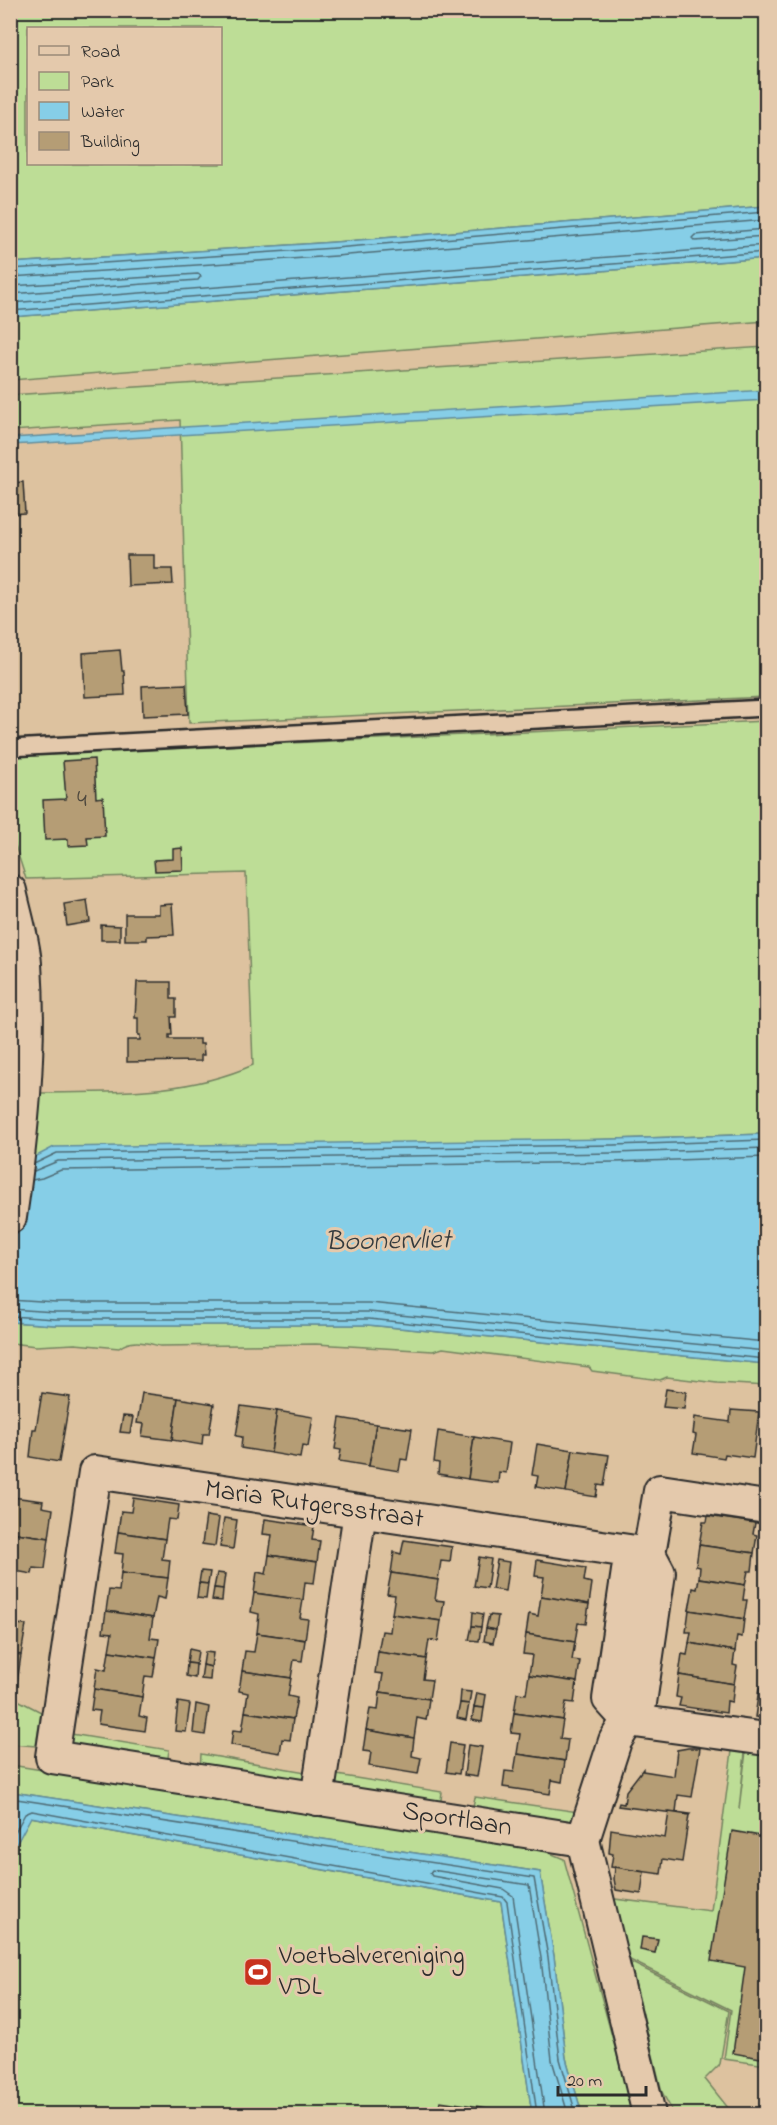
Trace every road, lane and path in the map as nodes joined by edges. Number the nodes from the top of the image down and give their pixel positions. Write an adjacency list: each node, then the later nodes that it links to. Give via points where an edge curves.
1 (766, 708): 2 (lane)
2 (10, 748)
3 (10, 891): 4 (street, via 24,961)
4 (19, 1014): 5 (street, via 19,1155)
5 (10, 1217)
6 (766, 1507): 8 (street, via 660,1491)
7 (360, 1512): 8 (street, Maria Rutgersstraat); 11 (street, Maria Rutgersstraat, via 95,1473); 12 (street)
8 (649, 1554): 9 (street, via 659,1573 640,1703)
9 (628, 1720): 10 (street); 13 (street, via 615,1741)
10 (766, 1739)
11 (52, 1757): 12 (street, Sportlaan)
12 (317, 1798): 13 (street, Sportlaan)
13 (584, 1840): 14 (street)
14 (649, 2115)

